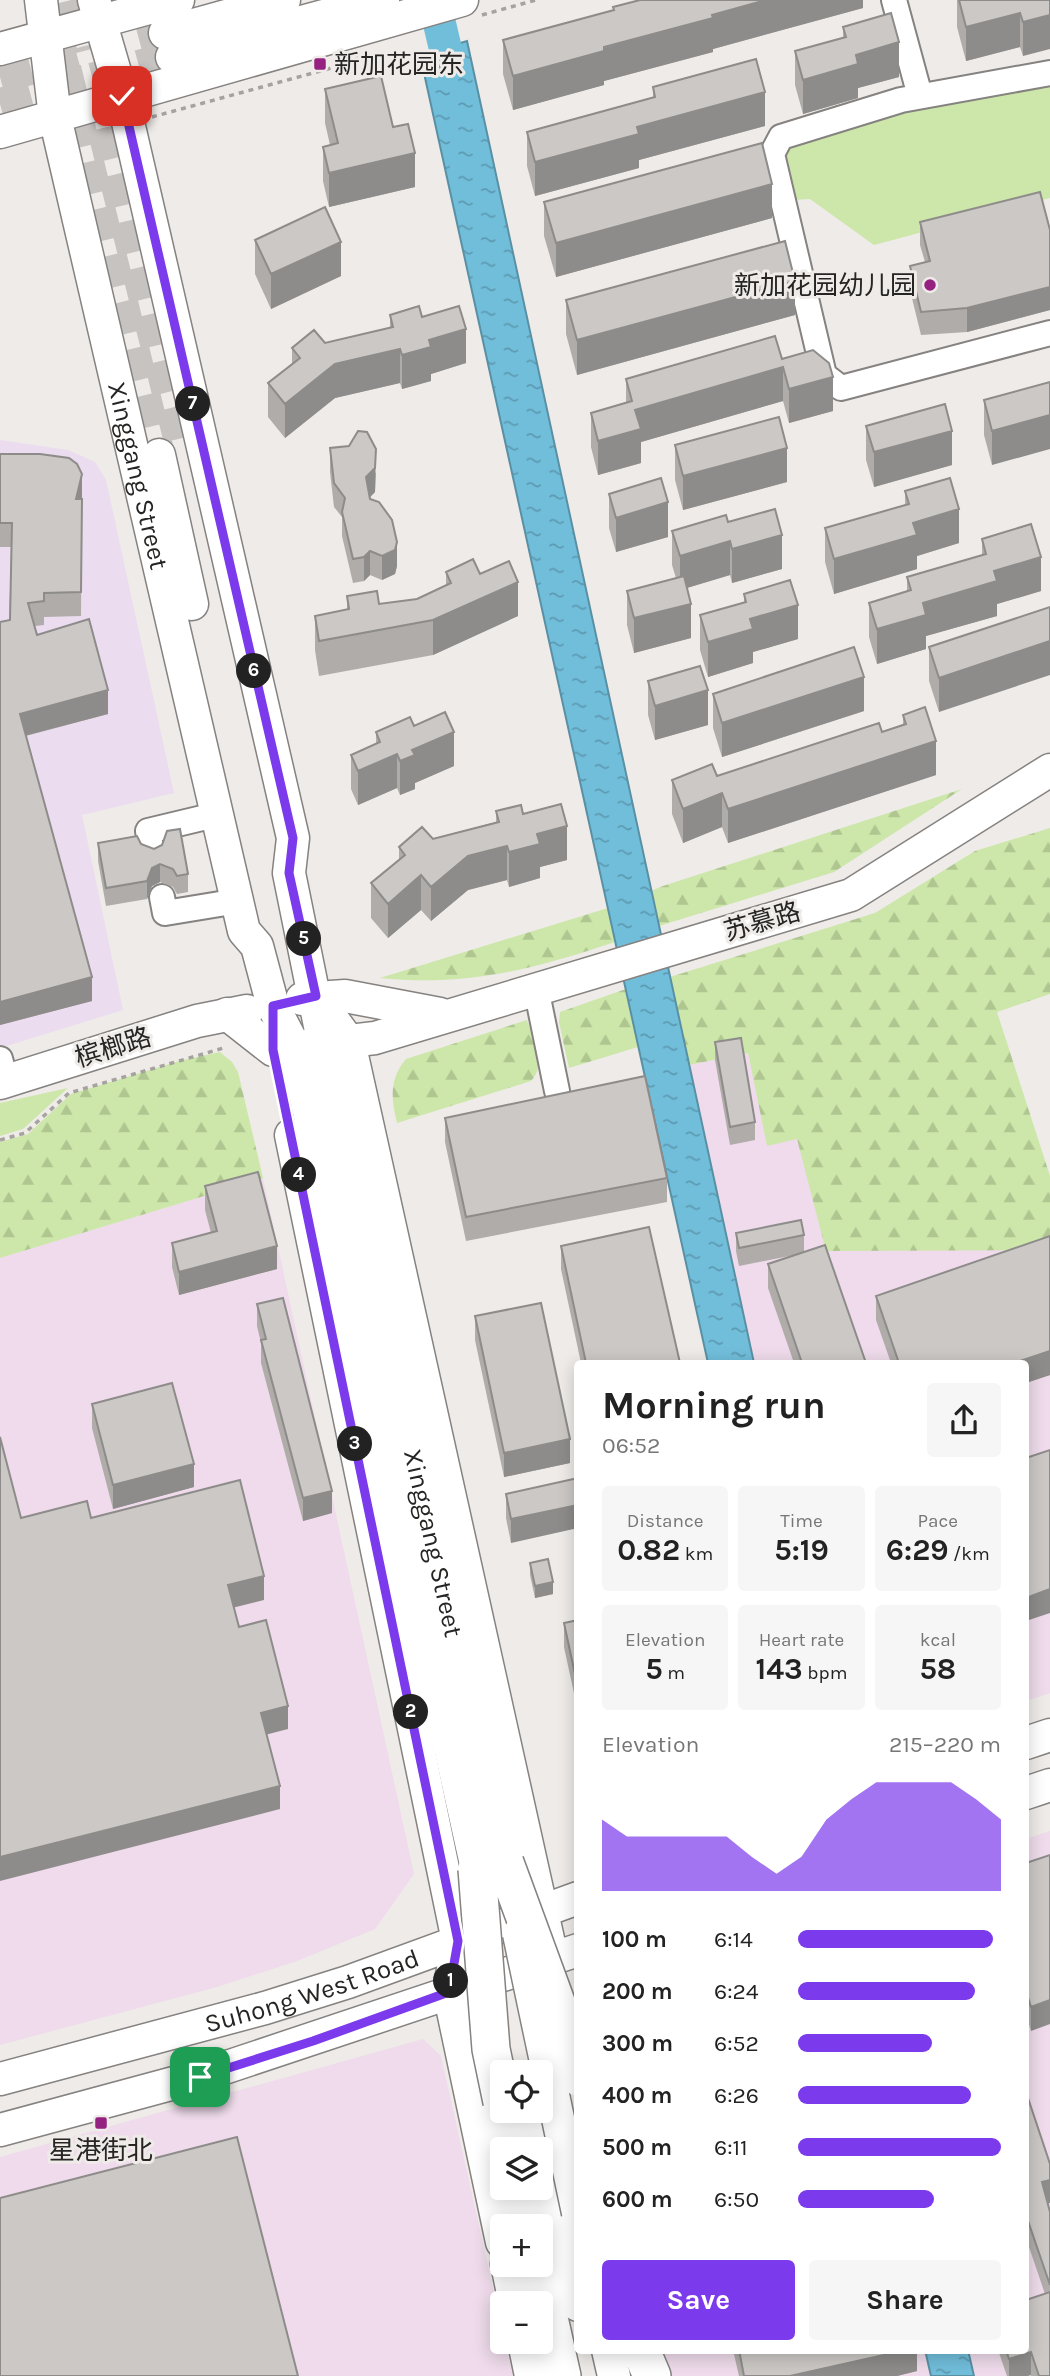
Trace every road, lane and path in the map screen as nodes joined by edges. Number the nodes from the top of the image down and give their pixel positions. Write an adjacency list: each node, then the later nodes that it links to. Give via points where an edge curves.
1 (41, 0): 9 (main road, Xinggang Street)
2 (178, 0): 8 (main road)
3 (284, 0): 6 (main road, via 169,45)
4 (536, 0): 7 (path)
5 (894, 0): 13 (street)
6 (394, 7): 7 (main road); 12 (main road, via 340,37)
7 (470, 8)
8 (98, 10): 9 (main road); 12 (main road, Xinggang Street)
9 (46, 36): 10 (main road); 14 (main road, Xinggang Street)
10 (0, 49)
11 (1050, 73): 13 (street)
12 (122, 96): 14 (main road); 20 (main road, Xinggang Street, via 293,838)
13 (920, 96): 16 (street, via 792,133 774,144 773,162 824,375 841,388)
14 (55, 117): 15 (main road); 18 (main road, Xinggang Street)
15 (0, 132)
16 (1050, 333)
17 (1050, 770): 24 (main road, 苏慕路, via 851,895)
18 (219, 814): 19 (street, via 148,831); 22 (main road, Xinggang Street)
19 (152, 852)
20 (289, 873): 23 (main road, Xinggang Street, via 273,844 170,453 262,926); 25 (main road, Xinggang Street)
21 (162, 897): 22 (street, via 165,913)
22 (238, 901): 23 (main road, Xinggang Street, via 244,930)
23 (257, 946): 26 (main road, Xinggang Street)
24 (536, 988): 28 (main road, 苏慕路); 32 (street)
25 (316, 996): 26 (main road, 苏慕路); 28 (main road, 苏慕路, via 368,999); 29 (main road)
26 (273, 1006): 27 (main road, 苏慕路); 29 (main road, Xinggang Street)
27 (227, 1014): 29 (main road); 31 (main road, 槟榔路)
28 (448, 1015): 29 (main road, 苏慕路, via 375,1038)
29 (310, 1046): 38 (main road, Xinggang Street); 40 (main road); 41 (main road)
30 (235, 1047): 33 (path, via 69,1093 25,1133)
31 (2, 1074)
32 (557, 1091)
33 (0, 1140)
34 (1050, 1735): 35 (main road)
35 (1029, 1742)
36 (1050, 1785): 37 (main road)
37 (1029, 1792)
38 (491, 1866): 44 (highway, bridge); 45 (main road, Xinggang Street, bridge); 46 (highway, bridge, via 567,2032); 50 (main road, Xinggang Street, bridge, via 539,2041)
39 (574, 1899): 40 (main road, Suhong West Road)
40 (541, 1910): 41 (main road, Suhong West Road); 42 (main road)
41 (458, 1941): 43 (main road); 47 (main road, Suhong West Road, via 265,2008)
42 (565, 1955): 43 (main road, Suhong West Road)
43 (449, 1992): 49 (main road, Suhong West Road, via 200,2077); 51 (main road)
44 (493, 2060)
45 (525, 2060)
46 (574, 2061)
47 (0, 2079)
48 (538, 2123): 53 (main road)
49 (0, 2130)
50 (574, 2195)
51 (496, 2214)
52 (540, 2277): 60 (highway)
53 (574, 2287)
54 (526, 2354): 59 (main road)
55 (588, 2354): 61 (main road)
56 (609, 2354): 62 (main road)
57 (641, 2354): 63 (highway)
58 (642, 2354): 64 (highway)
59 (531, 2376)
60 (562, 2376)
61 (593, 2376)
62 (614, 2376)
63 (645, 2376)
64 (652, 2376)

